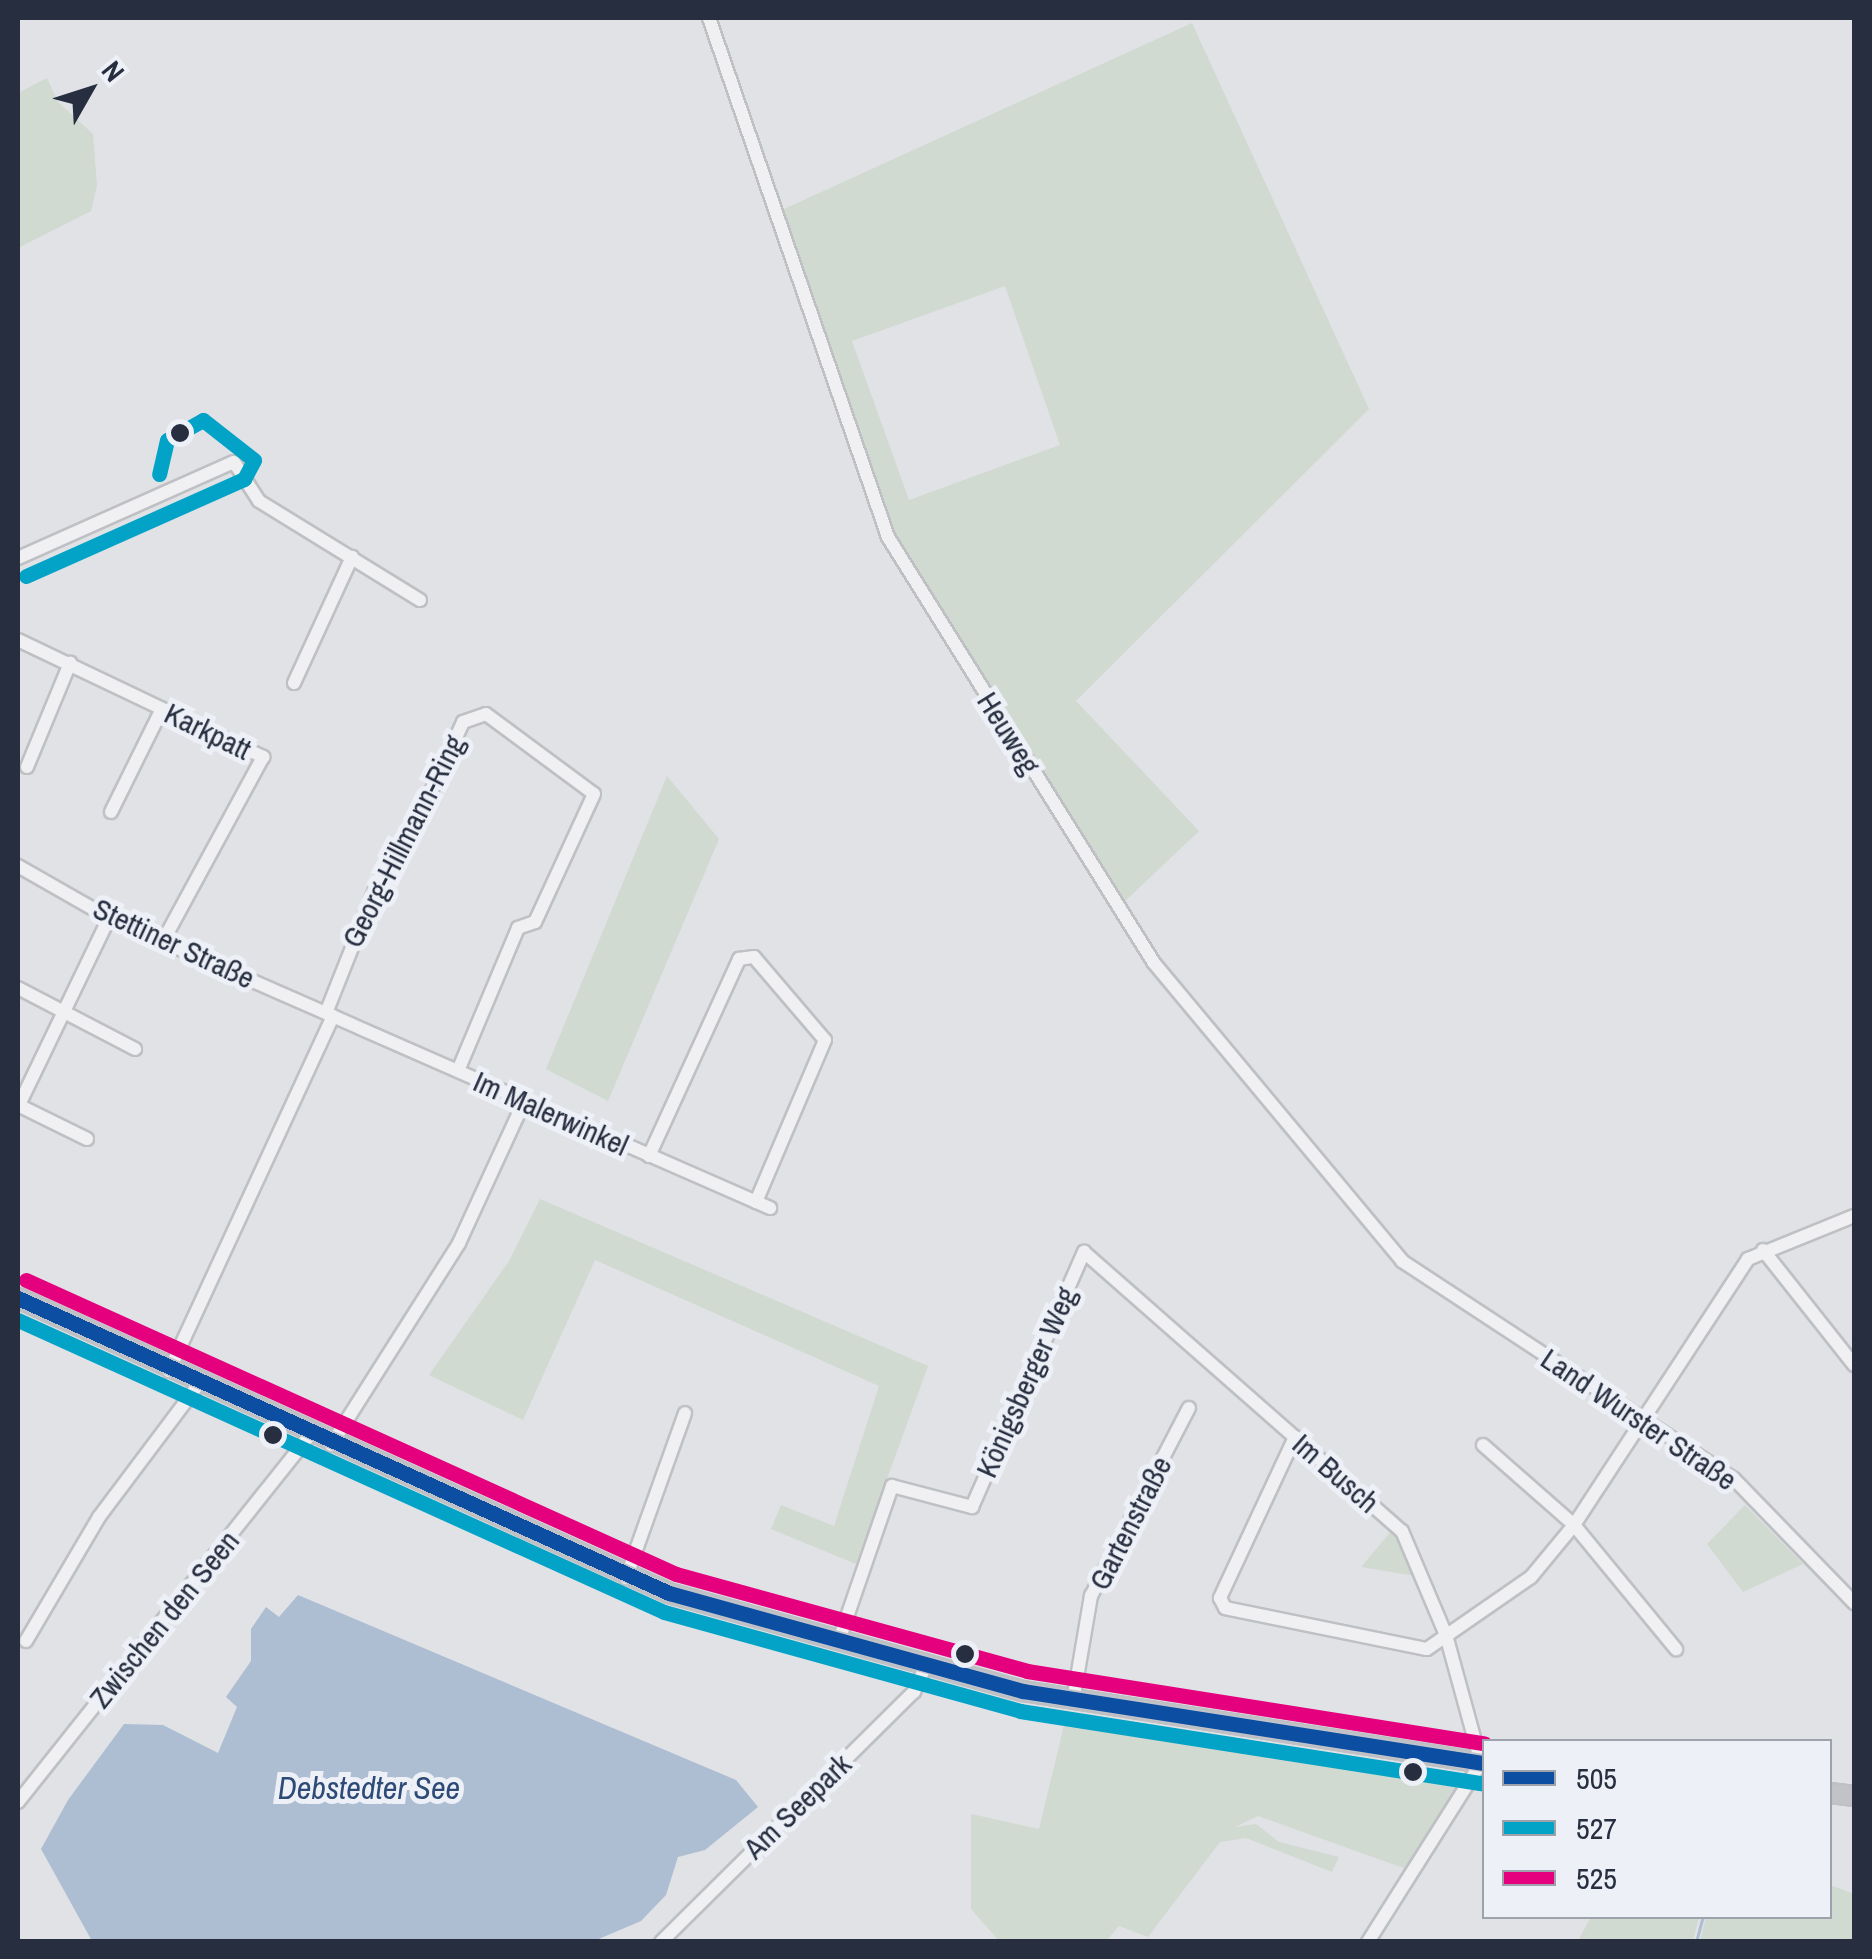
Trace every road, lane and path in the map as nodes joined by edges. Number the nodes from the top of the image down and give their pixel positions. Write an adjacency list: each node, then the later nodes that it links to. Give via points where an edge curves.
1 (709, 18): 29 (street, Heuweg, via 898,556 1154,963 1402,1261)
2 (352, 556): 3 (street, via 259,501 234,462); 4 (street); 7 (street)
3 (18, 558)
4 (420, 600)
5 (18, 640): 6 (street, Karkpatt)
6 (70, 662): 8 (street, Karkpatt); 9 (street)
7 (294, 683)
8 (162, 709): 10 (street); 13 (street, Karkpatt, via 263,757)
9 (27, 767)
10 (112, 812)
11 (18, 866): 12 (street, Stettiner Straße)
12 (109, 918): 13 (street, Stettiner Straße); 15 (street)
13 (162, 942): 16 (street, Stettiner Straße)
14 (18, 988): 15 (street)
15 (63, 1012): 17 (street); 20 (street)
16 (330, 1015): 18 (street, Im Malerwinkel); 18 (street, Georg-Hillmann-Ring, via 389,855 409,839 463,722 486,714 594,794 535,922 518,928); 31 (street)
17 (135, 1050)
18 (458, 1071): 19 (street, Im Malerwinkel)
19 (524, 1102): 22 (street, Im Malerwinkel); 38 (street, via 459,1243)
20 (18, 1106): 21 (street)
21 (87, 1139)
22 (649, 1156): 23 (street, Im Malerwinkel); 23 (street, via 739,958 754,957 825,1040)
23 (756, 1202): 24 (street, Im Malerwinkel)
24 (770, 1208)
25 (1854, 1216): 26 (street)
26 (1764, 1250): 30 (street); 35 (street)
27 (1084, 1252): 37 (street, Im Busch); 44 (street, Königsberger Weg, via 972,1506 892,1486)
28 (18, 1298): 31 (main road)
29 (1502, 1328): 35 (street, Land Wurster Straße)
30 (1854, 1365)
31 (169, 1371): 32 (main road)
32 (199, 1384): 36 (main road); 45 (street, via 99,1518)
33 (1190, 1408): 48 (street, Gartenstraße, via 1091,1596)
34 (685, 1413): 41 (street)
35 (1646, 1416): 40 (street); 42 (street, Land Wurster Straße, via 1734,1479)
36 (310, 1436): 38 (main road); 52 (street, Zwischen den Seen)
37 (1295, 1437): 43 (street, Im Busch, via 1402,1531); 43 (street, via 1220,1598 1226,1608 1427,1649)
38 (331, 1445): 41 (main road)
39 (1482, 1445): 40 (street)
40 (1574, 1525): 43 (street, via 1531,1577); 46 (street)
41 (626, 1578): 44 (main road)
42 (1854, 1603)
43 (1446, 1635): 49 (street, Im Busch)
44 (839, 1640): 47 (main road)
45 (26, 1641)
46 (1676, 1649)
47 (926, 1665): 48 (main road); 53 (street, Am Seepark, via 914,1692)
48 (1073, 1701): 50 (main road)
49 (1482, 1760)
50 (1482, 1763)
51 (1482, 1765): 54 (street, via 1462,1806)
52 (18, 1802)
53 (661, 1942)
54 (1368, 1942)

